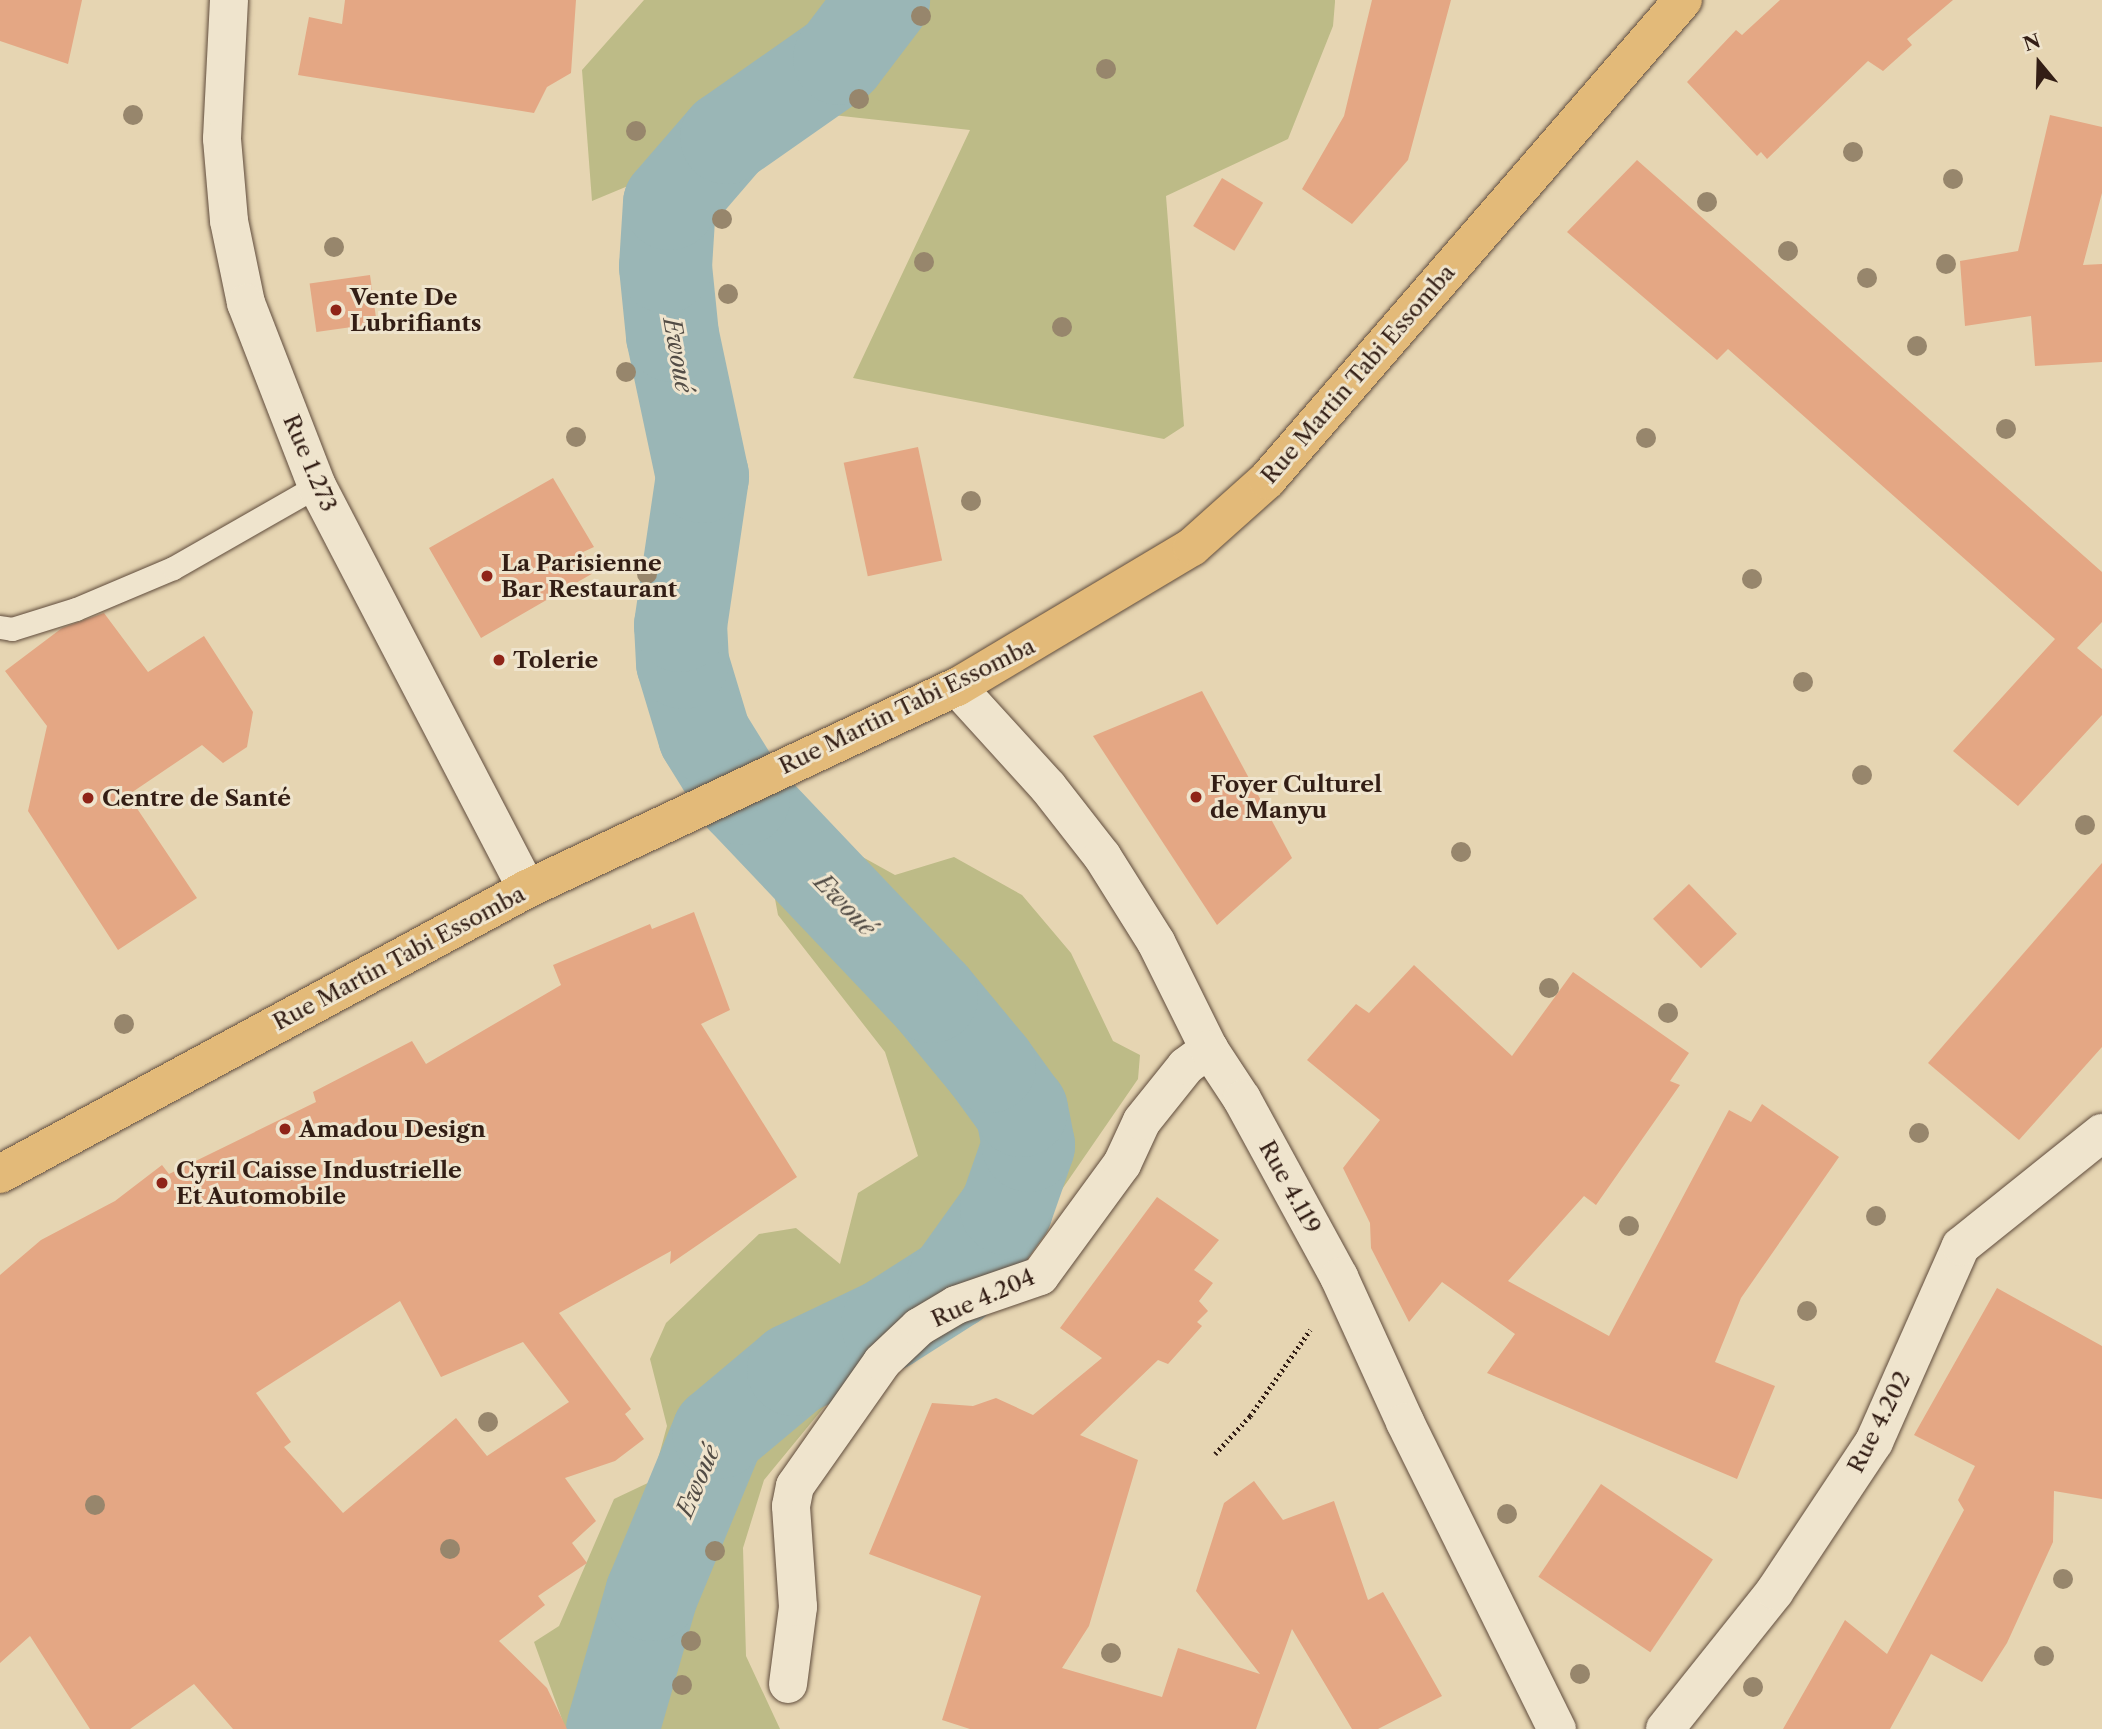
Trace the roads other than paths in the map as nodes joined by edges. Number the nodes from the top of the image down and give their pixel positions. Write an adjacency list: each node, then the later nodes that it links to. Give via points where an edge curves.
1 (229, 0): 3 (street, Rue 1.273, via 222,139 229,221 246,303)
2 (1683, 0): 5 (main road, Rue Martin Tabi Essomba, via 1267,480 1192,547)
3 (317, 486): 4 (lane, via 173,568 76,608 12,629); 6 (street, Rue 1.273)
4 (0, 628)
5 (957, 687): 6 (main road, Rue Martin Tabi Essomba); 7 (street, Rue 4.119, via 1048,787 1102,856 1156,942)
6 (527, 889): 9 (main road, Rue Martin Tabi Essomba)
7 (1209, 1049): 10 (street, Rue 4.204, via 1186,1066 1142,1121 1122,1164 1040,1276 956,1305 919,1327 882,1362 795,1486 791,1506 798,1607); 11 (street, Rue 4.119, via 1242,1099 1339,1277 1405,1422)
8 (2102, 1133): 12 (street, Rue 4.202, via 1961,1246 1874,1442 1775,1591)
9 (0, 1174)
10 (788, 1684)
11 (1557, 1729)
12 (1665, 1729)

